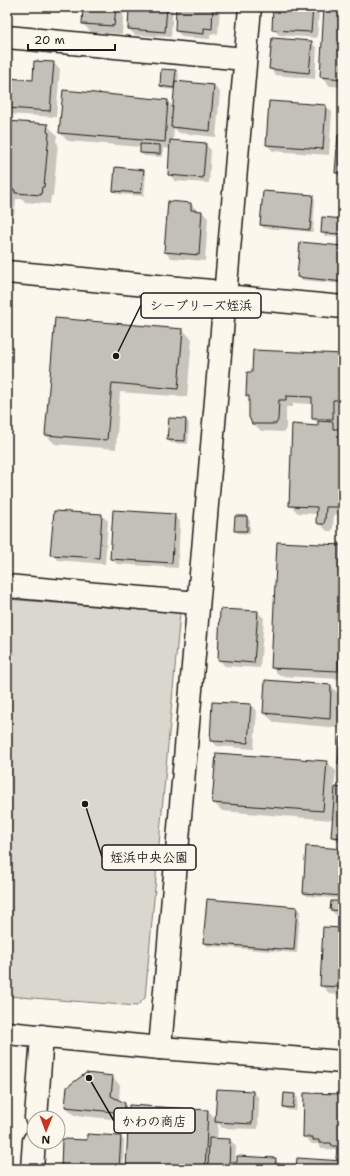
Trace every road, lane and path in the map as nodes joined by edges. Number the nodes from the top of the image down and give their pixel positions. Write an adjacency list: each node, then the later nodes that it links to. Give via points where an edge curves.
1 (250, 7): 3 (street)
2 (7, 37): 3 (street)
3 (245, 59): 5 (street)
4 (7, 274): 5 (street, via 211,291)
5 (225, 296): 6 (street); 8 (street)
6 (343, 307)
7 (7, 586): 8 (street)
8 (198, 603): 11 (street)
9 (7, 1033): 10 (street)
10 (42, 1036): 11 (street); 13 (street)
11 (160, 1048): 12 (street)
12 (343, 1062)
13 (37, 1110)
14 (33, 1150): 15 (street)
15 (32, 1169)

